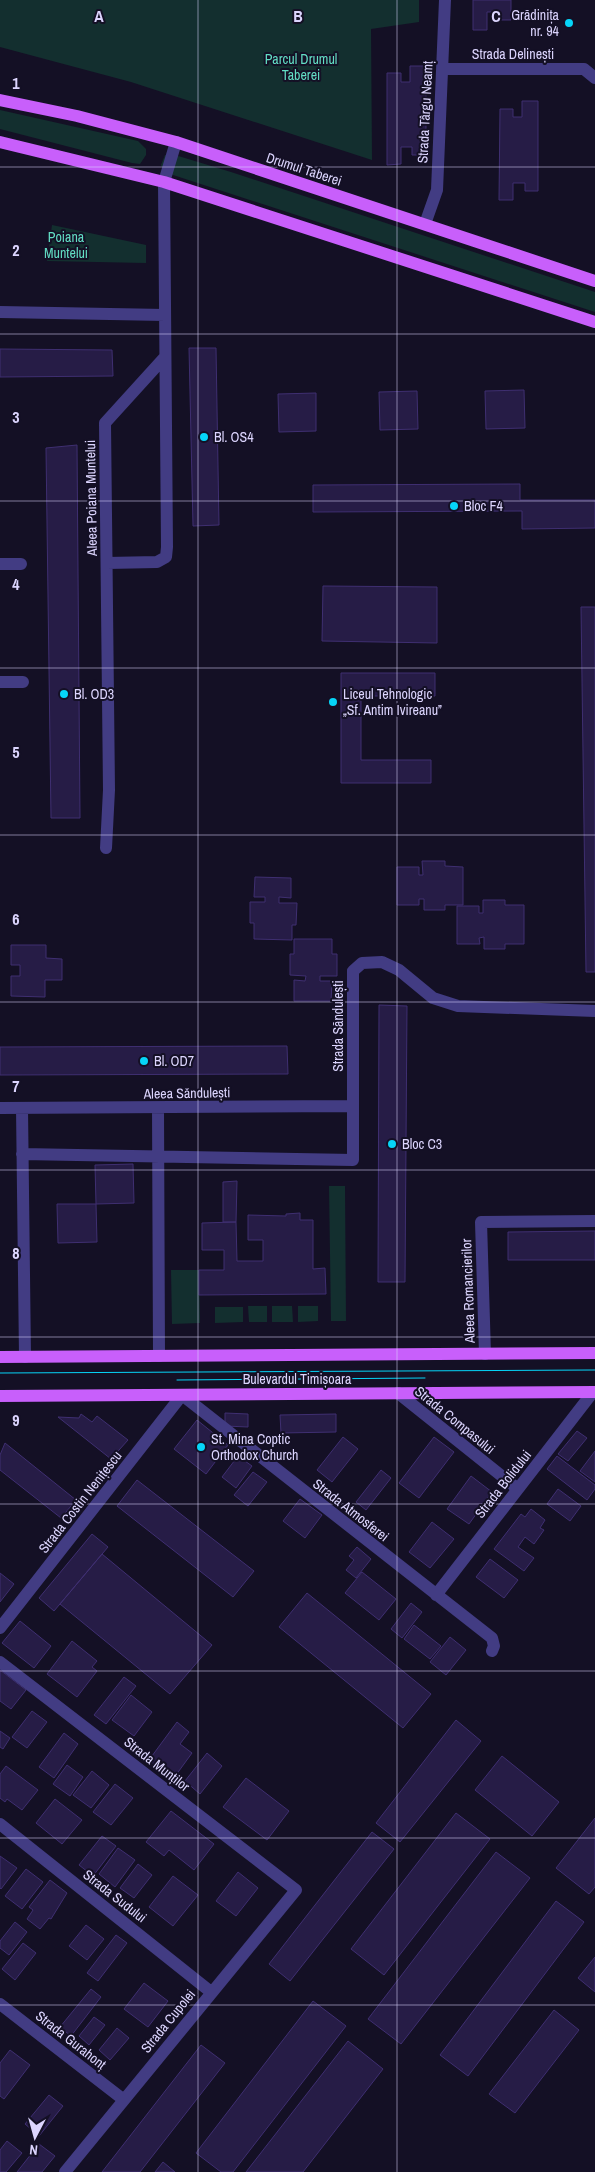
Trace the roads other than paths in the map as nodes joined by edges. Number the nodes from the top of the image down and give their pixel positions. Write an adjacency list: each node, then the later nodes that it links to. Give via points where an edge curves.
1 (445, 0): 2 (street, Strada Târgu Neamț)
2 (442, 69): 3 (street, Strada Delinești); 9 (street, Strada Târgu Neamț, via 436,190)
3 (589, 69): 4 (street, Strada Delinești)
4 (595, 78)
5 (0, 100): 7 (main road, Drumul Taberei)
6 (0, 142): 8 (main road)
7 (176, 142): 8 (street); 9 (main road, Drumul Taberei)
8 (164, 182): 12 (street); 13 (main road)
9 (425, 224): 10 (main road, Drumul Taberei)
10 (595, 281)
11 (0, 312): 12 (street)
12 (165, 315): 14 (street)
13 (595, 322)
14 (164, 358): 15 (street, Aleea Poiana Muntelui, via 104,423); 15 (street, via 166,557 157,562)
15 (107, 563): 20 (street, Aleea Poiana Muntelui, via 109,790)
16 (0, 564): 17 (street)
17 (22, 564)
18 (0, 682): 19 (street)
19 (23, 682)
20 (106, 848)
21 (595, 1010): 22 (street, Strada Săndulești, via 458,1006 433,998 399,970 382,962 362,963 353,971)
22 (353, 1106): 25 (street, Aleea Săndulești); 27 (street, Strada Săndulești, via 353,1160)
23 (0, 1108): 24 (street, Aleea Săndulești)
24 (22, 1108): 25 (street, Aleea Săndulești); 26 (street)
25 (158, 1108): 27 (street)
26 (22, 1154): 27 (street); 33 (street)
27 (159, 1156): 31 (street)
28 (595, 1221): 30 (street, Aleea Romancierilor, via 481,1222)
29 (595, 1353): 30 (main road, Bulevardul Timișoara)
30 (485, 1354): 31 (main road, Bulevardul Timișoara)
31 (159, 1356): 33 (main road, Bulevardul Timișoara)
32 (0, 1357): 33 (main road, Bulevardul Timișoara)
33 (25, 1357)
34 (594, 1392): 35 (main road, Bulevardul Timișoara); 38 (street, Strada Bolidului)
35 (398, 1393): 36 (main road, Bulevardul Timișoara); 38 (street, Strada Compasului)
36 (182, 1395): 37 (main road, Bulevardul Timișoara); 39 (street, Strada Atmosferei); 40 (street, Strada Costin Nenițescu)
37 (0, 1396)
38 (518, 1490): 39 (street, Strada Bolidului)
39 (436, 1595): 41 (street, Strada Atmosferei, via 492,1638)
40 (0, 1628)
41 (492, 1651)
42 (0, 1662): 44 (street, Strada Munților)
43 (0, 1824): 45 (street, Strada Sudului)
44 (296, 1890): 45 (street, Strada Cupolei)
45 (212, 1992): 47 (street, Strada Cupolei)
46 (0, 2004): 47 (street, Strada Gurahonț)
47 (124, 2100): 48 (street, Strada Cupolei)
48 (65, 2172)

